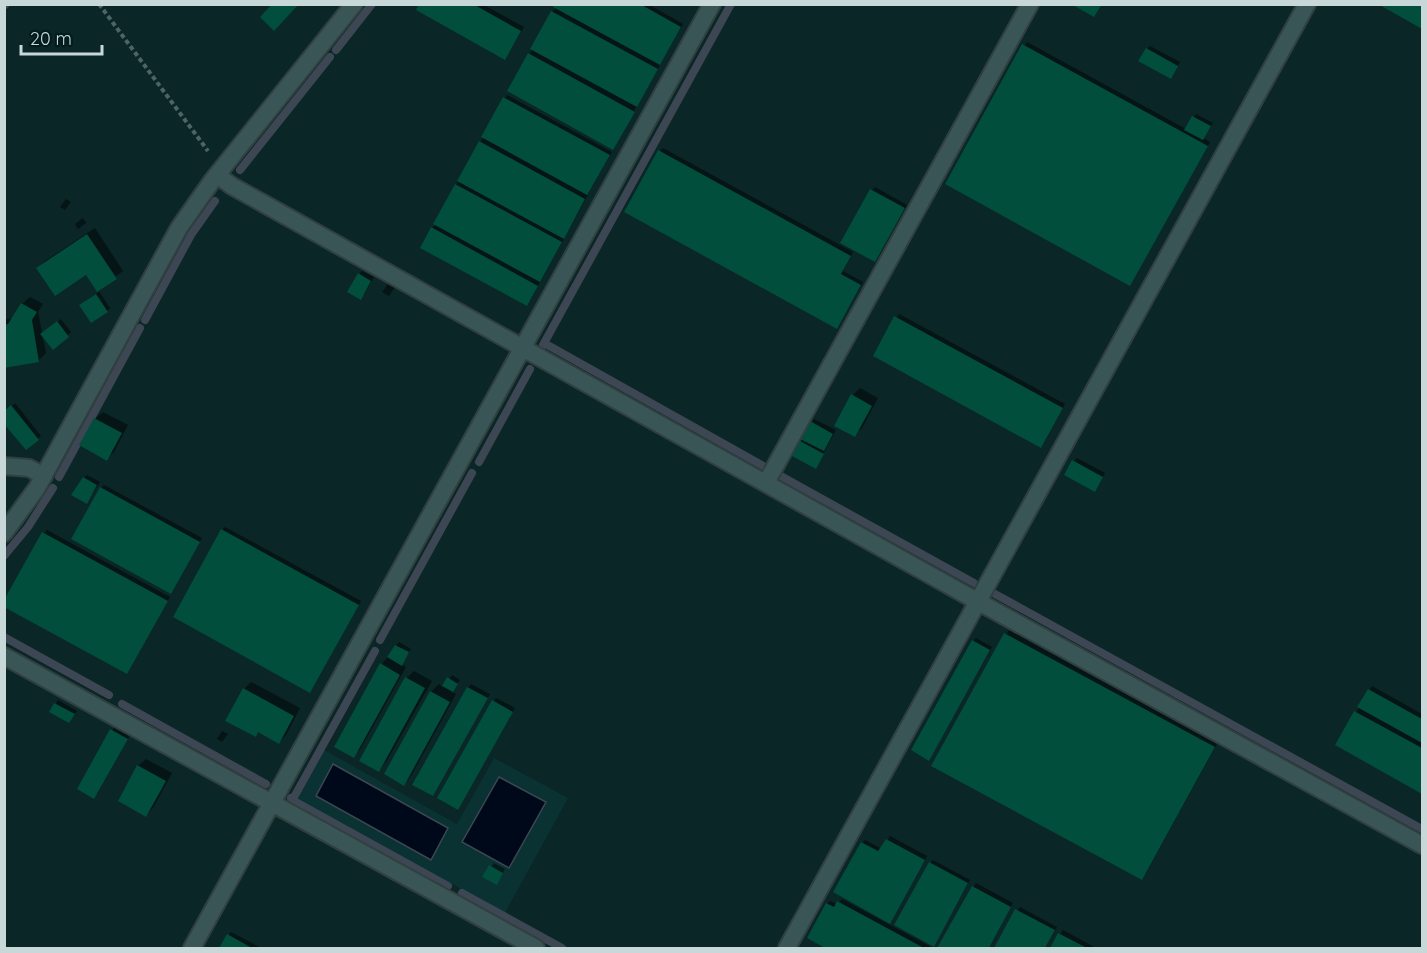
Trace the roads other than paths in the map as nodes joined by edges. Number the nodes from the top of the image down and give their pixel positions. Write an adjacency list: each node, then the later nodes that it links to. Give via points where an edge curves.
1 (354, 4): 5 (street)
2 (712, 4): 6 (street)
3 (1030, 4): 9 (street)
4 (1307, 4): 11 (street)
5 (221, 171): 6 (street, via 232,186); 8 (street, via 178,228)
6 (523, 348): 9 (street); 13 (street)
7 (4, 466): 8 (street, via 29,468)
8 (44, 476): 10 (street)
9 (766, 483): 11 (street)
10 (4, 533)
11 (978, 601): 14 (street); 17 (street)
12 (4, 656): 13 (street)
13 (272, 803): 15 (street); 16 (street)
14 (1422, 845)
15 (192, 948)
16 (536, 948)
17 (787, 948)

